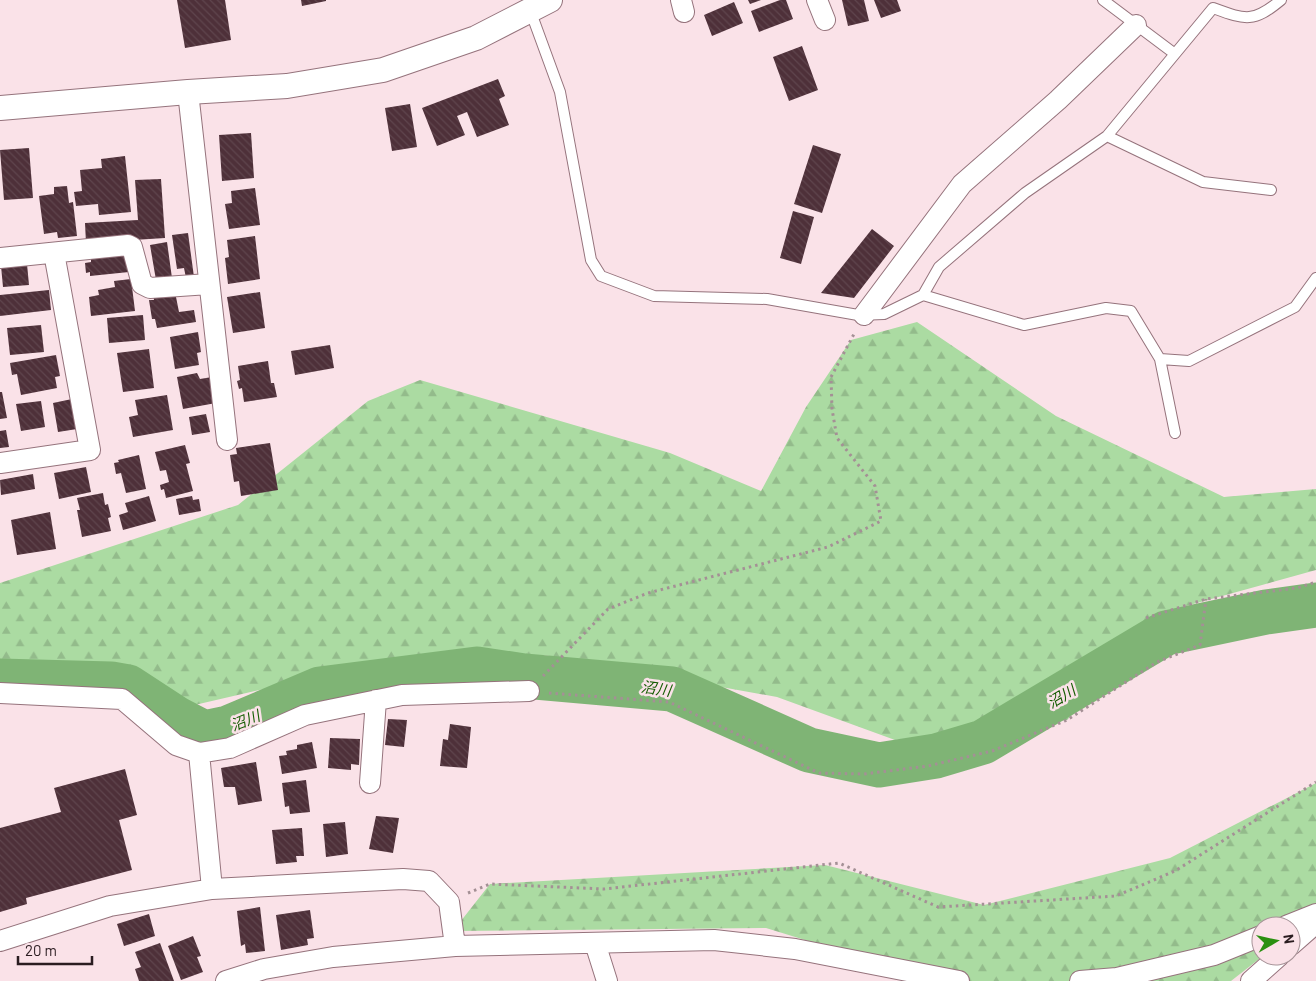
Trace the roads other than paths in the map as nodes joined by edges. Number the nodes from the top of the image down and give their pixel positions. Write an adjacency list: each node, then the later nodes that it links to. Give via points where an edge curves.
1 (817, 0): 5 (street)
2 (1103, 0): 6 (lane)
3 (1281, 0): 7 (lane, via 1264,14 1242,18 1213,8)
4 (540, 5): 8 (street, via 476,38 383,70 287,86); 17 (lane, via 560,92 591,260 601,276 654,296 767,299)
5 (825, 20)
6 (1136, 25): 7 (lane); 17 (street, via 1058,100 962,184)
7 (1175, 54): 10 (lane)
8 (188, 92): 9 (street); 15 (street)
9 (0, 108)
10 (1108, 136): 11 (lane, via 1203,182); 16 (lane, via 1025,192 939,268)
11 (1270, 190)
12 (54, 253): 13 (street); 15 (street, via 128,245 132,247 142,284 150,288); 21 (street, via 90,450)
13 (0, 258)
14 (1316, 278): 18 (lane, via 1295,307 1189,361)
15 (209, 284): 20 (street)
16 (922, 295): 17 (lane, via 884,314); 18 (lane, via 1024,325 1106,308 1131,310)
17 (864, 315)
18 (1160, 359): 19 (lane)
19 (1175, 433)
20 (227, 440)
21 (0, 463)
22 (529, 691): 24 (street, via 402,695)
23 (0, 693): 25 (street, via 122,700 176,745)
24 (376, 700): 25 (street, via 305,714 230,748); 26 (street)
25 (199, 753): 27 (street)
26 (370, 783)
27 (212, 889): 33 (street, via 110,906); 35 (street, via 404,879 429,882 449,902)
28 (1316, 914): 29 (street)
29 (1301, 920)
30 (1316, 923): 31 (street)
31 (1301, 936)
32 (1251, 940): 40 (street, via 1214,955 1117,978)
33 (0, 942)
34 (595, 943): 35 (street); 38 (street); 39 (street, via 714,940 795,950)
35 (455, 946): 37 (street, via 333,957 264,969)
36 (1268, 966): 41 (street)
37 (226, 981)
38 (607, 981)
39 (959, 981)
40 (1080, 981)
41 (1251, 981)

